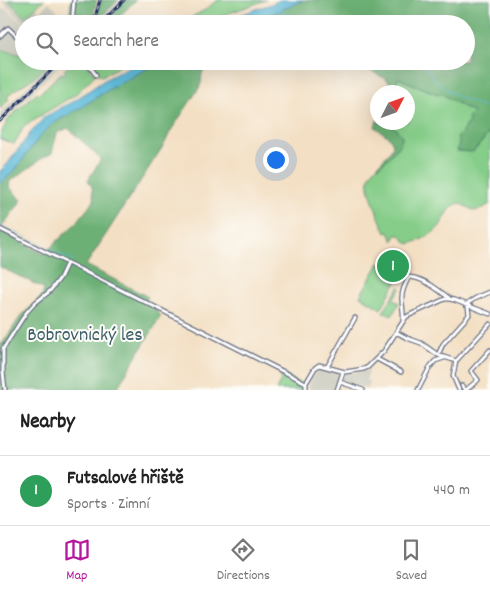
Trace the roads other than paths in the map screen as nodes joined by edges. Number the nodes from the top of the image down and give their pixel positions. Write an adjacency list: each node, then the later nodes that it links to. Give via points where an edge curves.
1 (74, 0): 2 (street)
2 (73, 15)
3 (15, 35): 4 (street, via 8,28)
4 (0, 36)
5 (92, 70): 6 (street)
6 (96, 75)
7 (0, 228): 8 (street)
8 (67, 263): 26 (street); 28 (street, via 60,278 26,313 3,349)
9 (490, 292): 11 (street)
10 (449, 299): 11 (street); 14 (street); 14 (street, via 428,283 409,276 402,295)
11 (466, 306): 12 (street); 18 (street, via 469,315 443,344)
12 (490, 314)
13 (355, 318): 22 (street)
14 (403, 320): 16 (street)
15 (490, 324): 21 (street)
16 (396, 332): 18 (street); 20 (street)
17 (490, 351): 33 (street, via 471,371 478,380)
18 (438, 355): 19 (street)
19 (445, 358): 21 (street); 32 (street, via 435,361)
20 (377, 359): 23 (street, via 364,369); 24 (street)
21 (456, 361): 27 (street, via 453,376)
22 (328, 367): 23 (street); 26 (street, via 316,366)
23 (343, 372): 25 (street)
24 (401, 372)
25 (340, 382): 30 (street); 31 (street)
26 (306, 383): 29 (street)
27 (460, 388): 33 (street)
28 (5, 390)
29 (306, 390)
30 (337, 390)
31 (363, 390)
32 (418, 390)
33 (466, 390)

